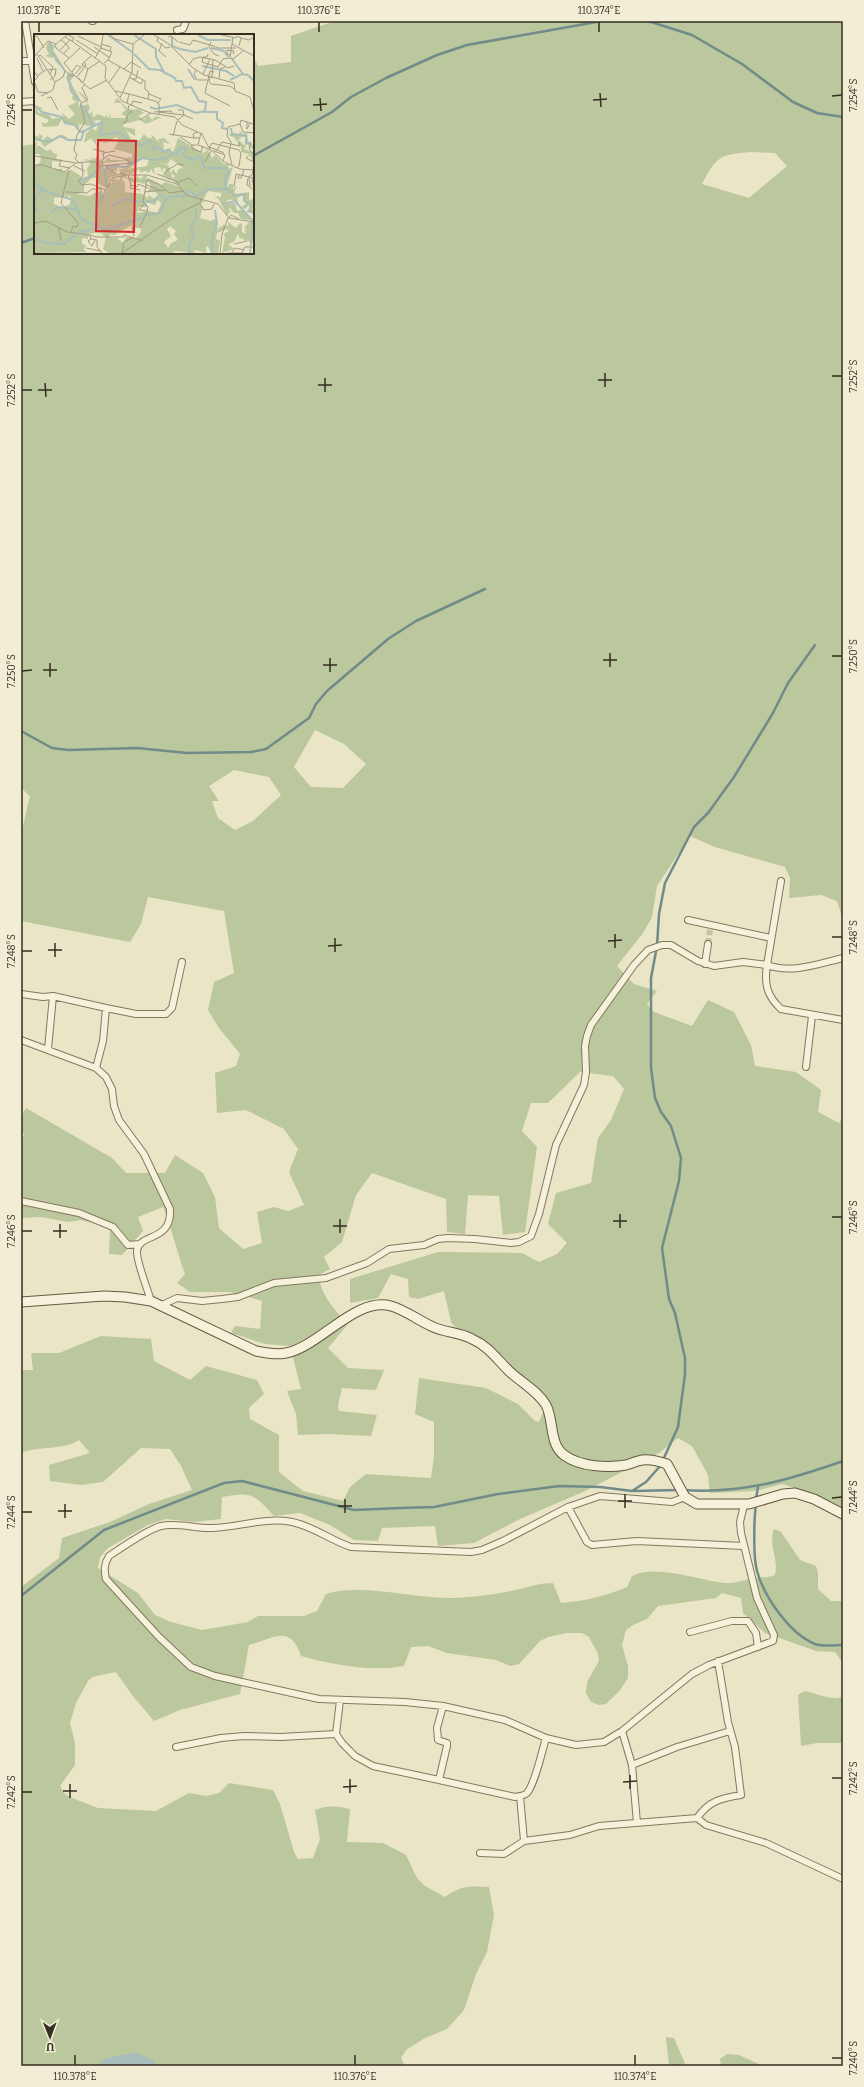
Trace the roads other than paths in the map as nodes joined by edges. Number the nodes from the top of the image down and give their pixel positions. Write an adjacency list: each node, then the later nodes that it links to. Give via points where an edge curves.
1 (25, 21): 4 (street)
2 (186, 21): 3 (street, via 183,28)
3 (177, 30)
4 (33, 61): 5 (street); 6 (street)
5 (21, 62)
6 (34, 72)
7 (34, 101): 8 (street)
8 (21, 102)
9 (781, 881): 11 (street)
10 (688, 920): 11 (street, via 711,928)
11 (771, 938): 16 (street)
12 (708, 944): 15 (street)
13 (843, 958): 16 (street, via 795,969)
14 (182, 962): 19 (street, via 172,1008 166,1014 136,1014)
15 (705, 964): 16 (street, via 714,966 743,962); 30 (street, via 671,945 648,950 634,965 589,1030 585,1046 584,1085 556,1145 531,1236 511,1243 475,1239 438,1239 424,1245 389,1250 367,1263 326,1278 274,1283 238,1297 202,1300 177,1298)
16 (767, 965): 20 (street, via 765,985 773,1002 781,1009)
17 (21, 994): 18 (street)
18 (52, 996): 19 (street); 23 (street)
19 (106, 1008): 25 (street, via 103,1041)
20 (812, 1016): 21 (street); 24 (street)
21 (843, 1020)
22 (21, 1040): 23 (street)
23 (48, 1049): 25 (street)
24 (806, 1067)
25 (96, 1068): 27 (street, via 109,1081 119,1120 144,1154 170,1209 171,1216 167,1228)
26 (21, 1201): 27 (street, via 79,1212 113,1226 128,1245)
27 (139, 1244): 28 (street, via 137,1256)
28 (151, 1301): 29 (street, via 104,1296); 30 (street)
29 (21, 1302)
30 (162, 1305): 31 (street, via 256,1351 271,1354 286,1353 300,1348 366,1307 390,1306 433,1327 470,1338 487,1347 508,1371 537,1394 546,1406 556,1443 563,1455 575,1461 613,1466 628,1465 638,1460 654,1460 667,1464)
31 (685, 1497): 32 (street, via 704,1505); 33 (street, via 672,1502 600,1496)
32 (747, 1505): 34 (street, via 795,1493 814,1499); 35 (street, via 740,1522)
33 (568, 1507): 35 (street, via 586,1542 592,1545 637,1541); 39 (street, via 503,1541 471,1552 351,1546 292,1522 245,1522 212,1528 172,1524 160,1526 109,1556 105,1563 106,1579 158,1637 191,1667 215,1676)
34 (843, 1514)
35 (744, 1546): 37 (street, via 757,1598 774,1636 773,1640)
36 (690, 1632): 37 (street, via 732,1621 748,1621 756,1633)
37 (758, 1646): 38 (street)
38 (718, 1661): 41 (street, via 692,1674); 42 (street)
39 (340, 1700): 40 (street); 43 (street)
40 (443, 1706): 44 (street, via 506,1720); 47 (street, via 436,1734 438,1740 447,1746)
41 (622, 1731): 44 (street, via 604,1742 590,1745 564,1743); 46 (street)
42 (730, 1731): 46 (street, via 677,1747); 49 (street, via 735,1747 741,1794 712,1802)
43 (336, 1734): 45 (street, via 244,1736); 47 (street, via 355,1756 373,1766)
44 (546, 1738): 48 (street, via 528,1792)
45 (176, 1747)
46 (632, 1765): 50 (street)
47 (439, 1780): 48 (street)
48 (520, 1796): 51 (street)
49 (697, 1818): 50 (street); 53 (street, via 706,1825 766,1843)
50 (636, 1823): 51 (street, via 599,1826 570,1835)
51 (524, 1841): 52 (street, via 504,1854)
52 (480, 1853)
53 (843, 1878)

